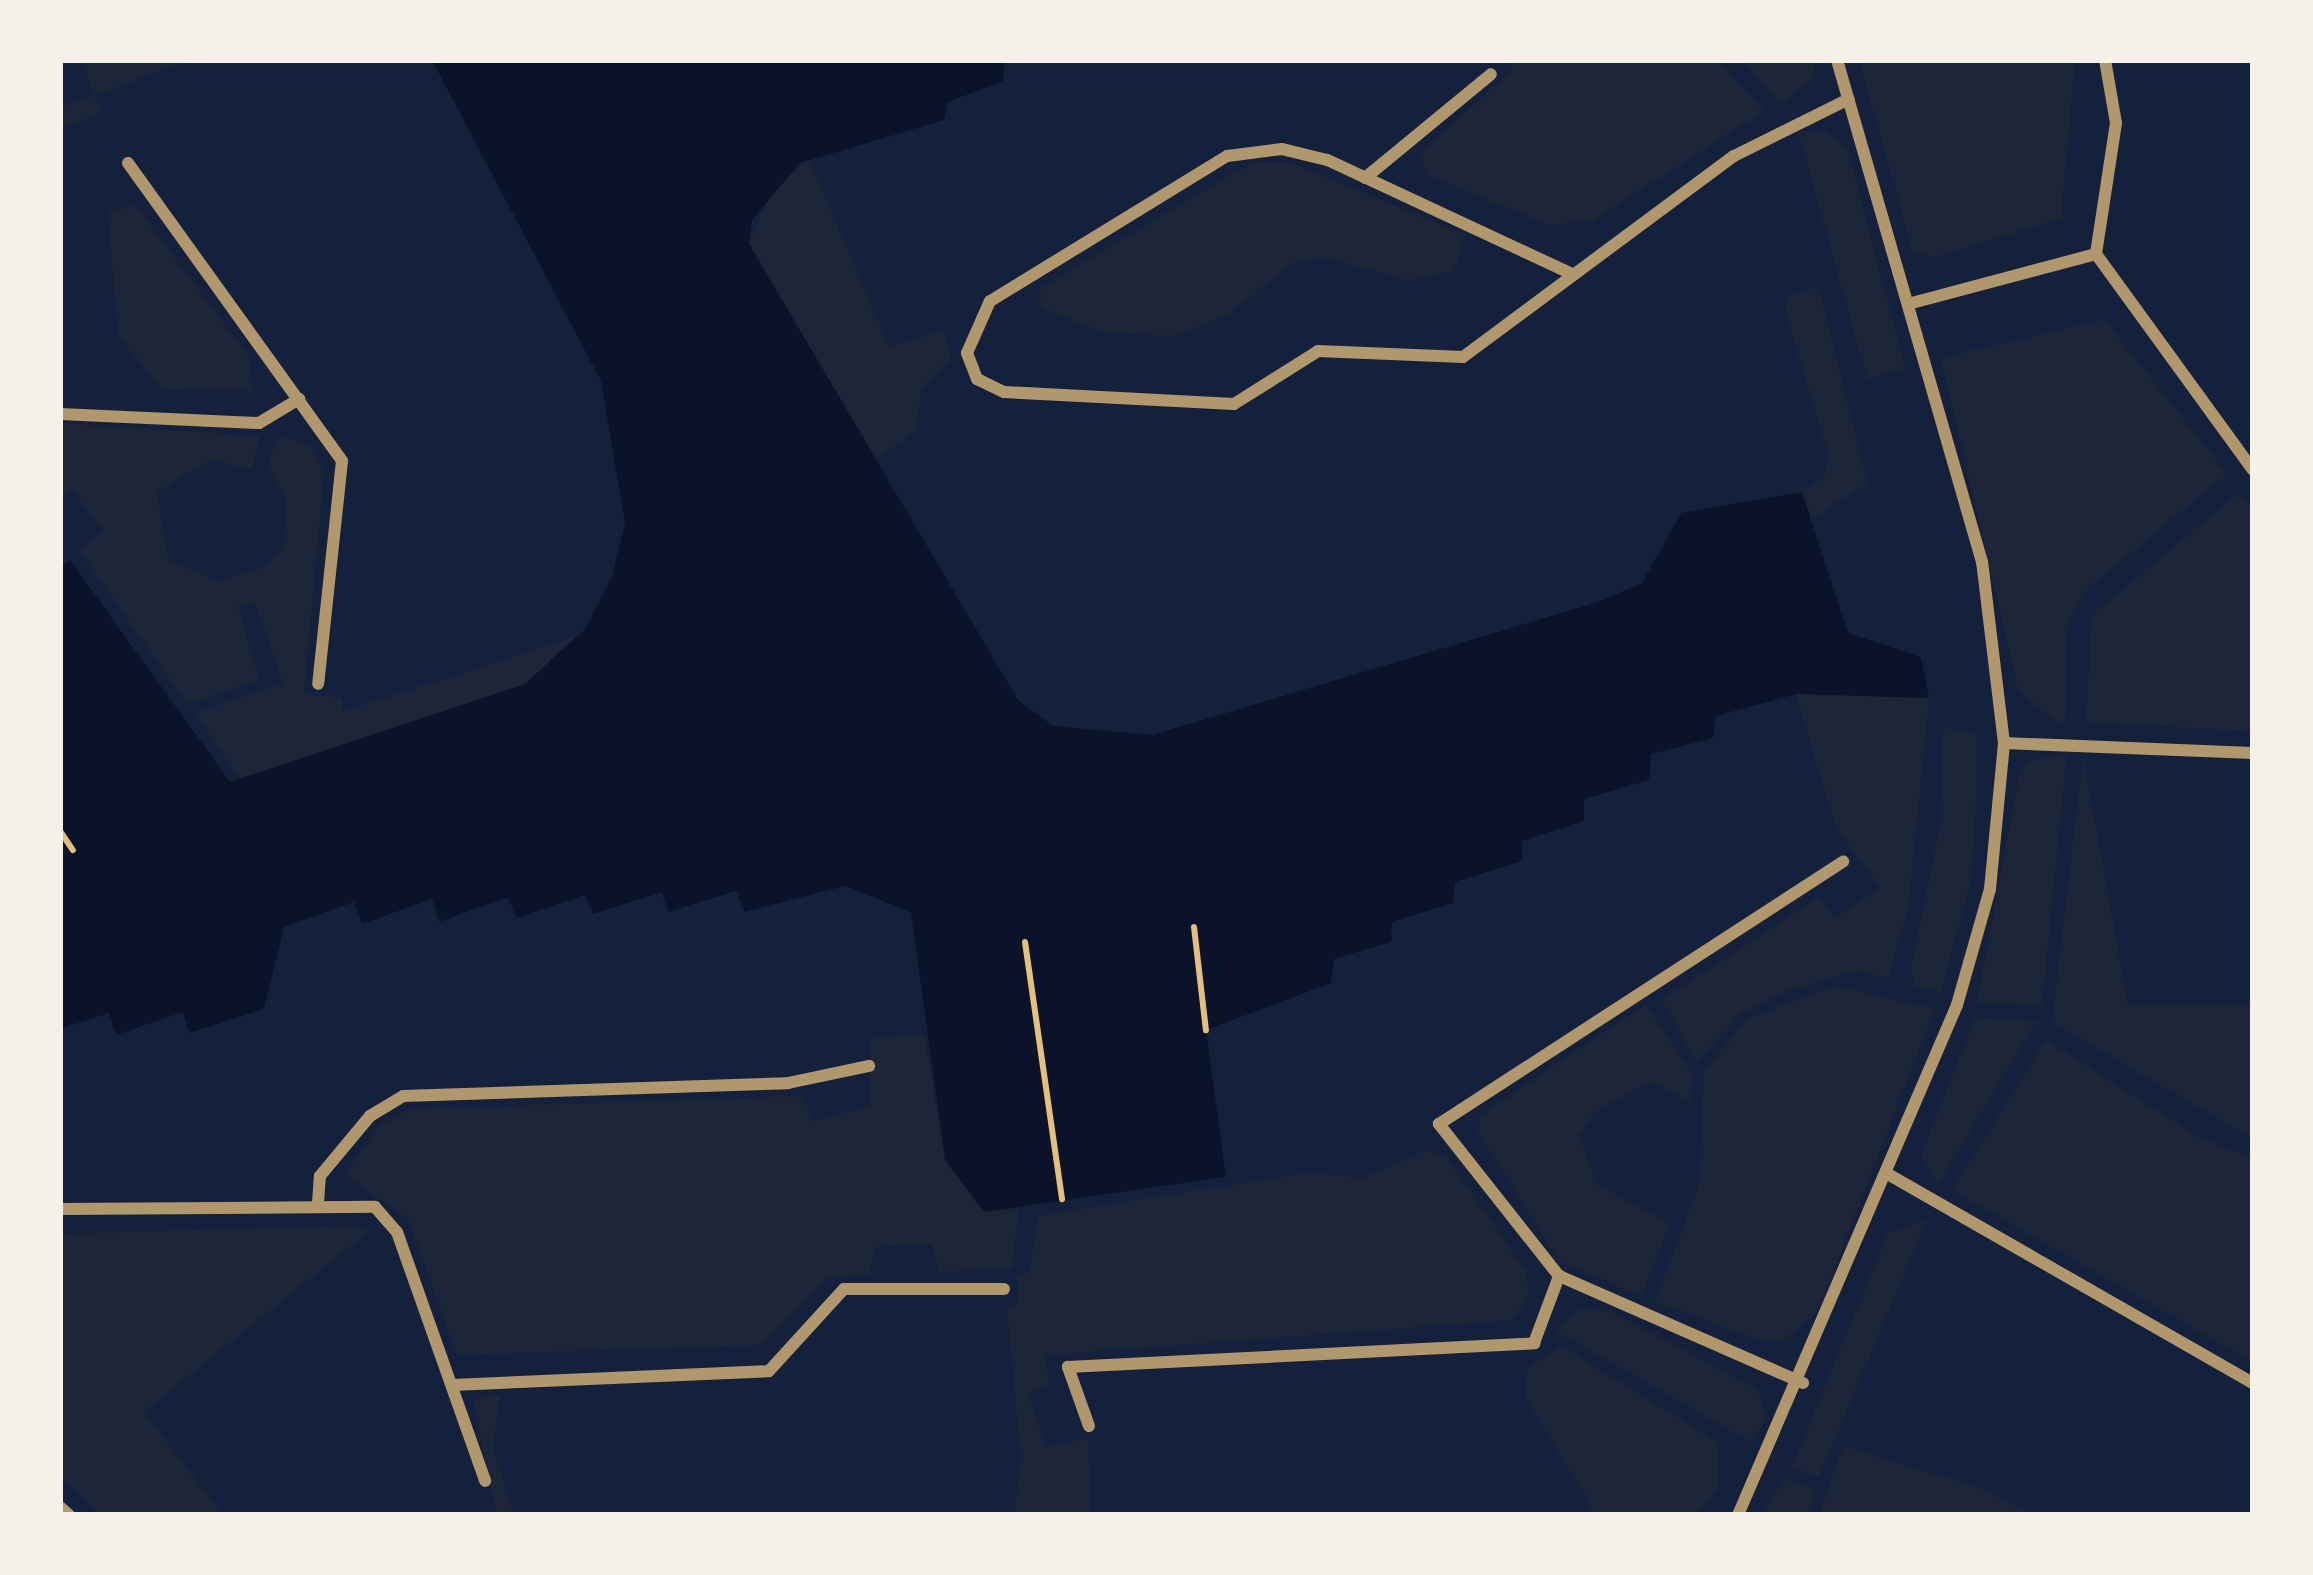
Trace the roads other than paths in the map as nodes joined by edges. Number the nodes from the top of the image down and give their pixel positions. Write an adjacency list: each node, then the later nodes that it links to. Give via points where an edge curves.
1 (1837, 60): 4 (street)
2 (2105, 60): 7 (street, via 2116,123)
3 (1491, 74): 6 (street)
4 (1849, 99): 8 (street, via 1734,156); 9 (street)
5 (128, 163): 10 (street)
6 (1365, 178): 8 (street); 8 (street, via 1282,149 1227,156 991,301 971,326 977,379 1004,392 1234,404 1318,351 1463,357)
7 (2096, 254): 9 (street); 12 (street)
8 (1572, 274)
9 (1908, 304): 14 (street, via 1982,562)
10 (299, 399): 11 (street, via 260,423); 13 (street, via 342,460)
11 (60, 414)
12 (2253, 470)
13 (318, 684)
14 (2004, 742): 15 (street); 18 (street, via 1975,952)
15 (2253, 754)
16 (1843, 862): 21 (street, via 1439,1124)
17 (869, 1066): 19 (street, via 788,1083 403,1096 380,1106 320,1176)
18 (1886, 1173): 23 (street); 24 (street)
19 (318, 1203): 20 (street); 25 (street, via 386,1214)
20 (60, 1209)
21 (1559, 1276): 23 (street); 26 (street, via 1534,1342 1068,1367)
22 (1004, 1289): 25 (street, via 844,1289 769,1370)
23 (1803, 1383): 30 (street)
24 (2253, 1383)
25 (452, 1385): 27 (street)
26 (1088, 1426)
27 (485, 1481)
28 (60, 1507): 29 (street)
29 (69, 1515)
30 (1738, 1515)

